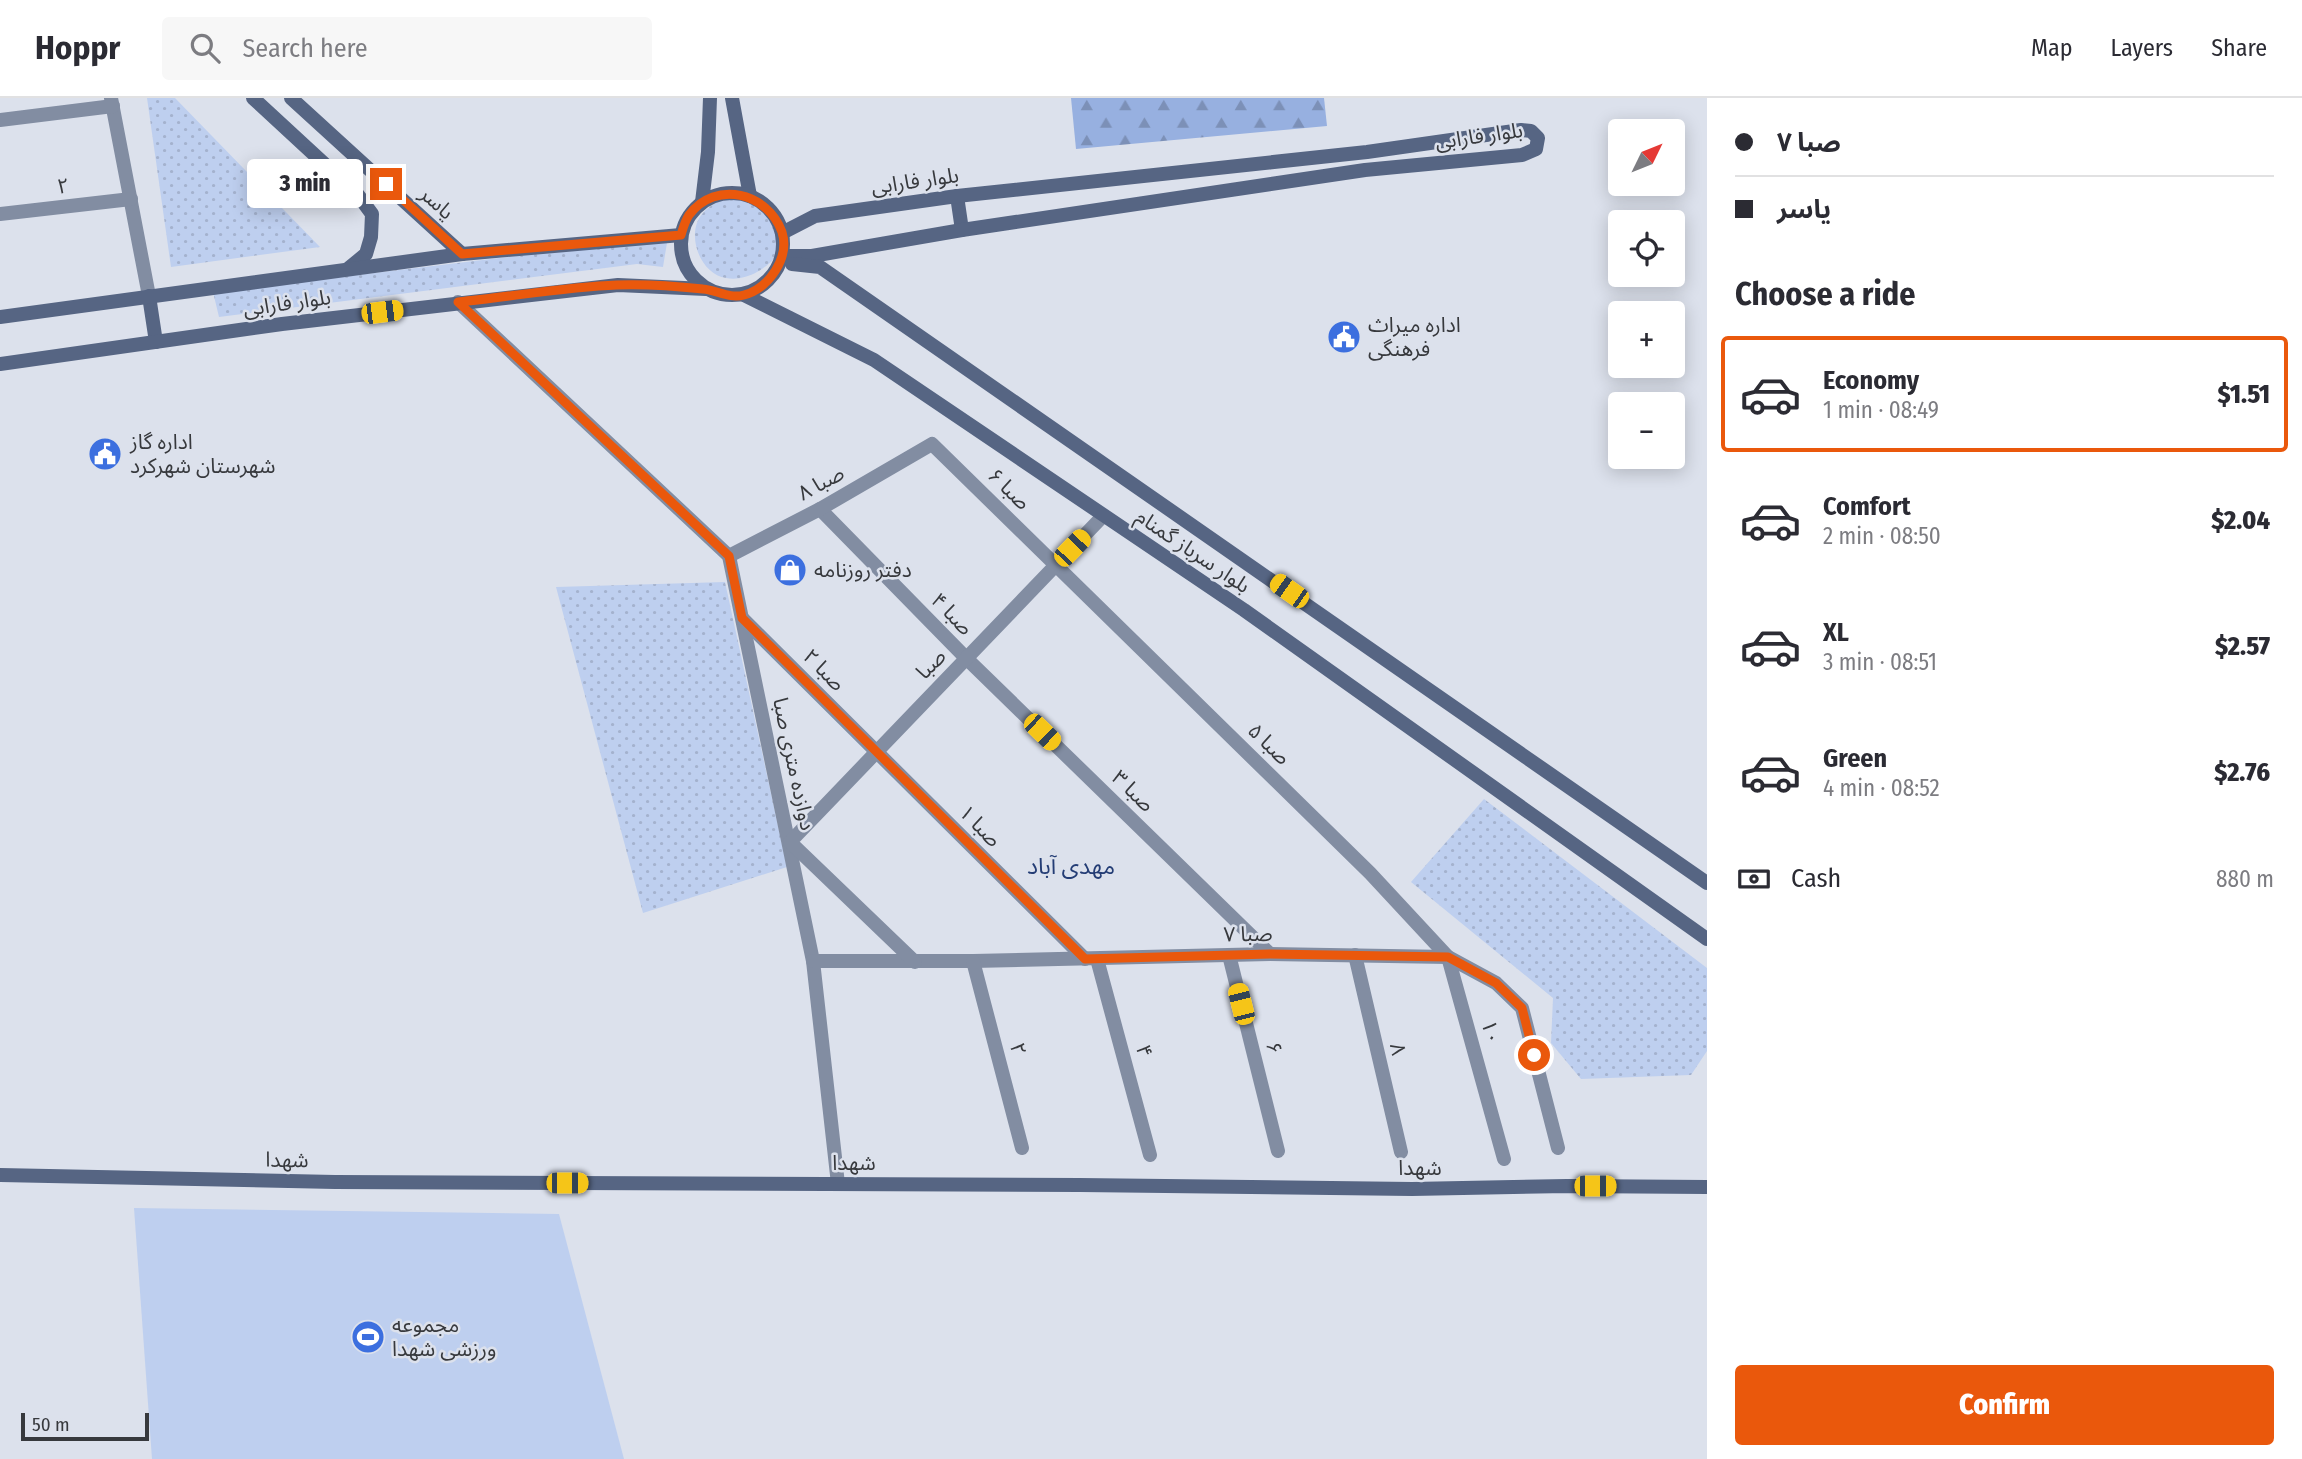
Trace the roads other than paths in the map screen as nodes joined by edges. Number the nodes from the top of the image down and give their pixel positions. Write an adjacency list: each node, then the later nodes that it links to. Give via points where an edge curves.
1 (253, 98): 19 (main road, via 358,195 372,214 366,254)
2 (291, 98): 17 (main road, یاسر)
3 (710, 98): 12 (main road)
4 (732, 98): 9 (main road)
5 (112, 102): 6 (street); 11 (street)
6 (0, 120)
7 (1367, 152): 8 (main road); 8 (main road, بلوار فارابی, via 1521,130 1538,138 1536,149 1522,155); 10 (main road, بلوار فارابی)
8 (1365, 170): 14 (main road, بلوار فارابی)
9 (750, 196): 12 (main road, via 725,193); 15 (main road, via 771,211)
10 (957, 196): 14 (main road); 15 (main road, بلوار فارابی, via 815,216)
11 (131, 199): 13 (street, ۲); 22 (street)
12 (702, 202): 16 (main road, via 688,216)
13 (0, 214)
14 (962, 230): 18 (main road, بلوار فارابی)
15 (782, 233): 18 (main road)
16 (681, 235): 17 (main road, بلوار فارابی); 20 (main road, via 684,263)
17 (462, 254): 19 (main road, بلوار فارابی)
18 (781, 260): 21 (main road, via 766,283); 36 (main road, بلوار سرباز گمنام, via 821,267)
19 (348, 269): 22 (main road, بلوار فارابی)
20 (706, 289): 21 (main road, via 724,296); 23 (main road, بلوار فارابی, via 618,285)
21 (744, 295): 29 (main road, بلوار سرباز گمنام, via 874,360)
22 (149, 296): 24 (main road, بلوار فارابی); 25 (main road)
23 (458, 302): 25 (main road, بلوار فارابی); 30 (street)
24 (0, 317)
25 (156, 342): 26 (main road, بلوار فارابی)
26 (0, 364)
27 (932, 444): 28 (street, صبا ۸); 31 (street, صبا ۶)
28 (820, 509): 30 (street, صبا ۸); 33 (street, صبا ۴)
29 (1103, 516): 31 (street, صبا); 37 (main road, بلوار سرباز گمنام, via 1244,610)
30 (729, 556): 32 (street, دوازده متری صبا)
31 (1056, 565): 33 (street, صبا); 41 (street, صبا ۵, via 1370,873)
32 (742, 618): 34 (street, صبا ۲); 35 (street, دوازده متری صبا)
33 (966, 658): 34 (street, صبا); 38 (street, صبا ۳)
34 (876, 752): 35 (street, صبا); 42 (street, صبا ۱)
35 (790, 842): 43 (street, دوازده متری صبا); 45 (street)
36 (1707, 883)
37 (1707, 939)
38 (1270, 954): 39 (street, صبا ۷); 40 (street, صبا ۷)
39 (1229, 955): 42 (street, صبا ۷); 48 (street, ۶)
40 (1355, 955): 41 (street, صبا ۷); 49 (street, ۸)
41 (1448, 957): 47 (street, صبا ۷, via 1496,983 1522,1008); 51 (street, ۱۰)
42 (1091, 959): 44 (street, صبا ۷); 50 (street, ۴)
43 (813, 961): 45 (street, صبا ۷); 53 (street, دوازده متری صبا)
44 (973, 961): 45 (street, صبا ۷); 46 (street, ۲)
45 (915, 962)
46 (1022, 1148)
47 (1558, 1148)
48 (1278, 1151)
49 (1401, 1152)
50 (1150, 1155)
51 (1504, 1159)
52 (0, 1175): 53 (main road, شهدا)
53 (838, 1184): 54 (main road, شهدا)
54 (1707, 1187)

